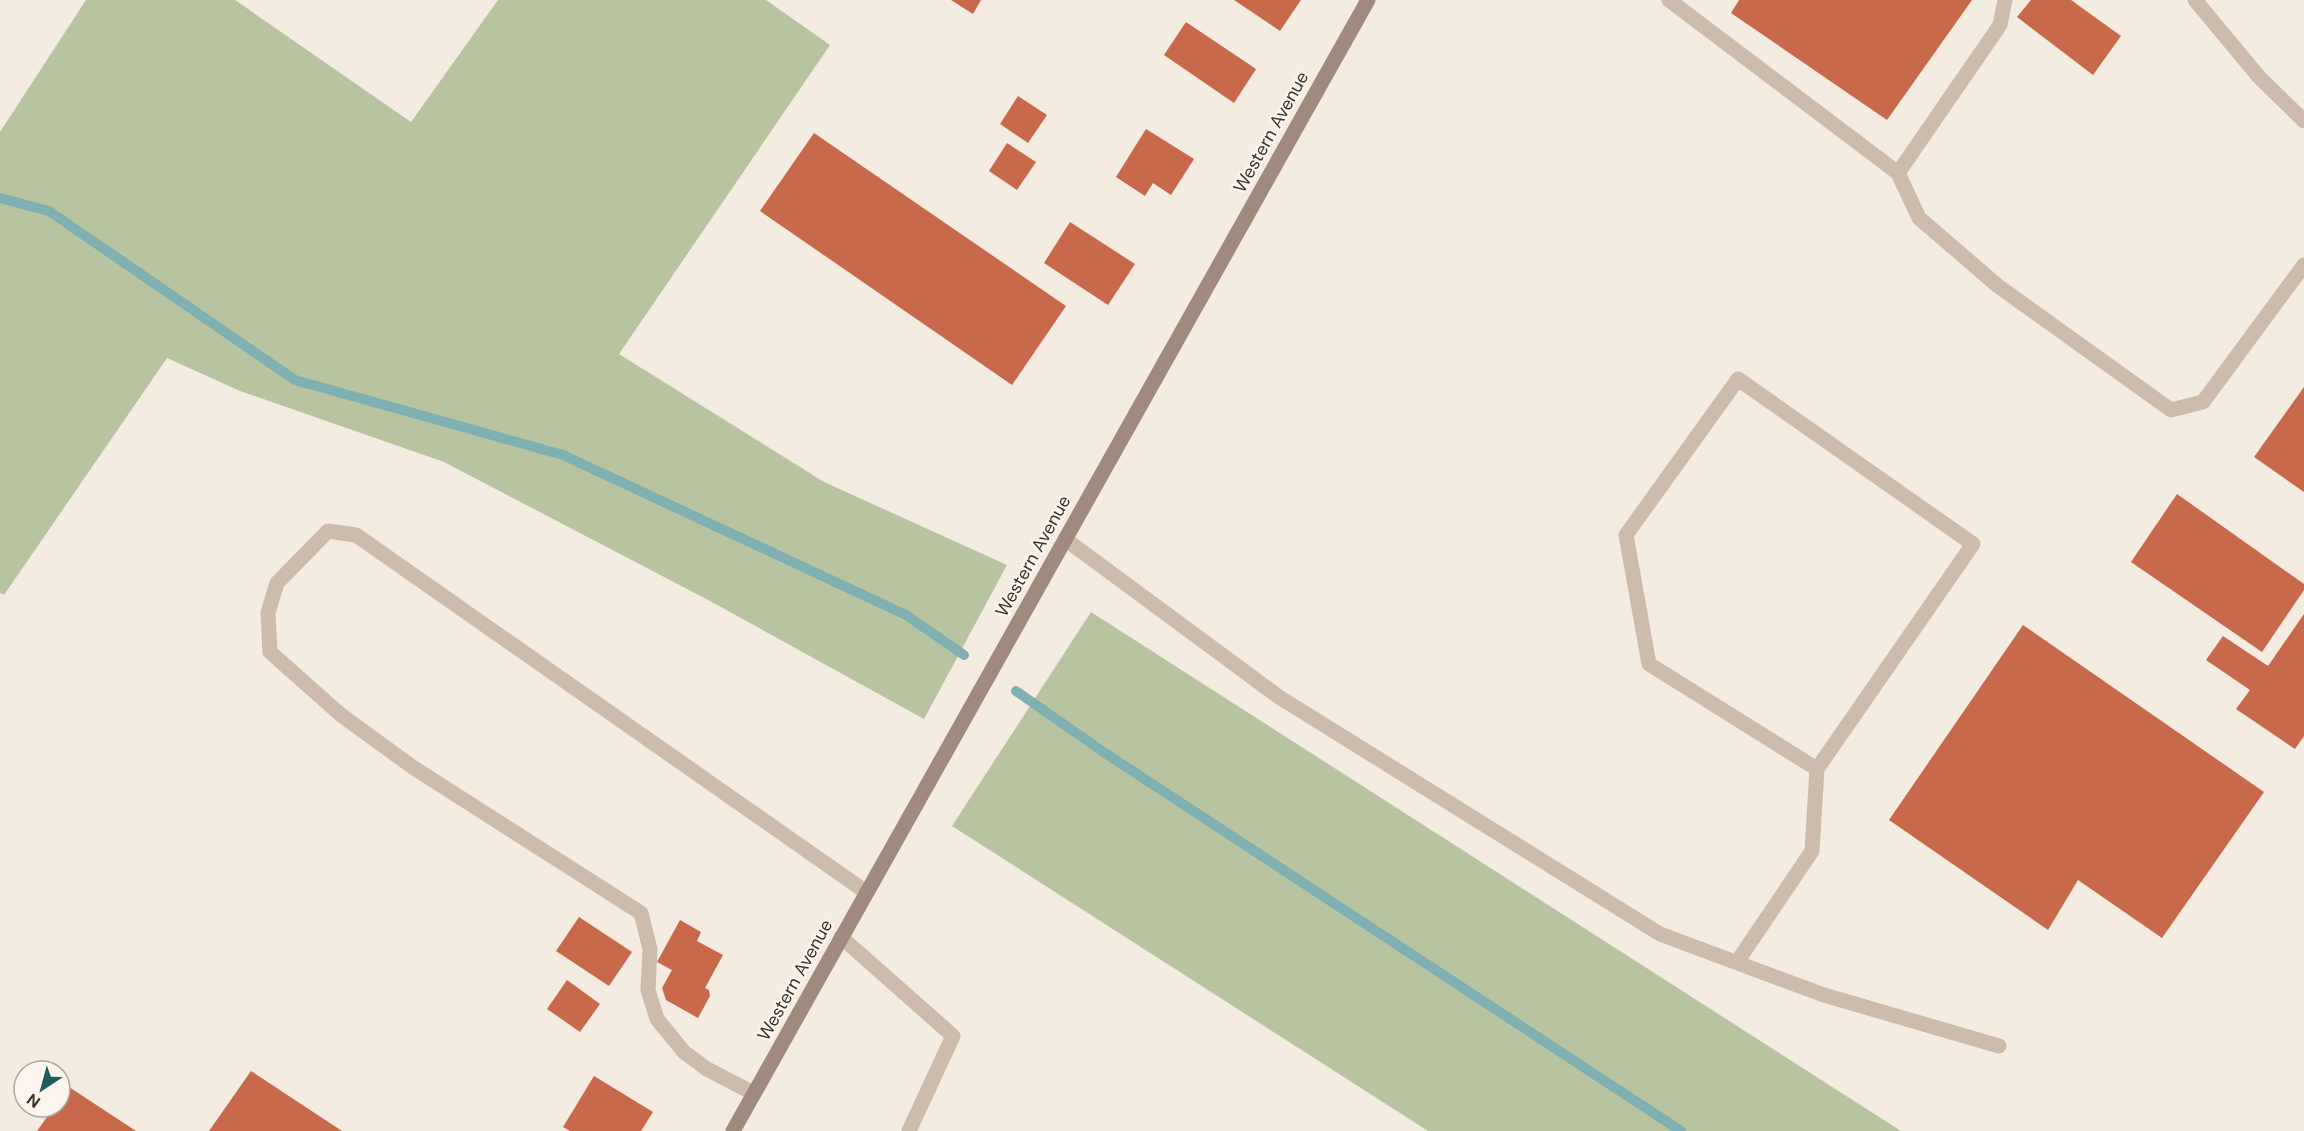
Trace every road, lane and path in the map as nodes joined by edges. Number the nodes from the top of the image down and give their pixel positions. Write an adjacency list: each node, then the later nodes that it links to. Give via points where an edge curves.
1 (1368, 0): 8 (main road, Western Avenue)
2 (1669, 0): 6 (street)
3 (2005, 0): 6 (street, via 2000,25)
4 (2195, 0): 5 (street, via 2259,77)
5 (2304, 121)
6 (1898, 173): 7 (street, via 1919,218 1998,286 2171,410 2203,402)
7 (2304, 265)
8 (1065, 539): 10 (main road, Western Avenue); 12 (street, via 1280,698 1660,934)
9 (1817, 769): 9 (street, via 1973,544 1738,380 1626,535 1649,664); 12 (street, via 1812,851)
10 (866, 892): 11 (main road, Western Avenue); 14 (street, via 356,535 328,531 277,583 268,613 270,652 341,714 414,768 641,913 650,949 648,990 657,1019 684,1052)
11 (841, 938): 14 (main road, Western Avenue); 16 (street, via 953,1036)
12 (1737, 962): 13 (street, via 1824,995)
13 (1999, 1046)
14 (753, 1093): 15 (main road, Western Avenue)
15 (733, 1131)
16 (909, 1131)

